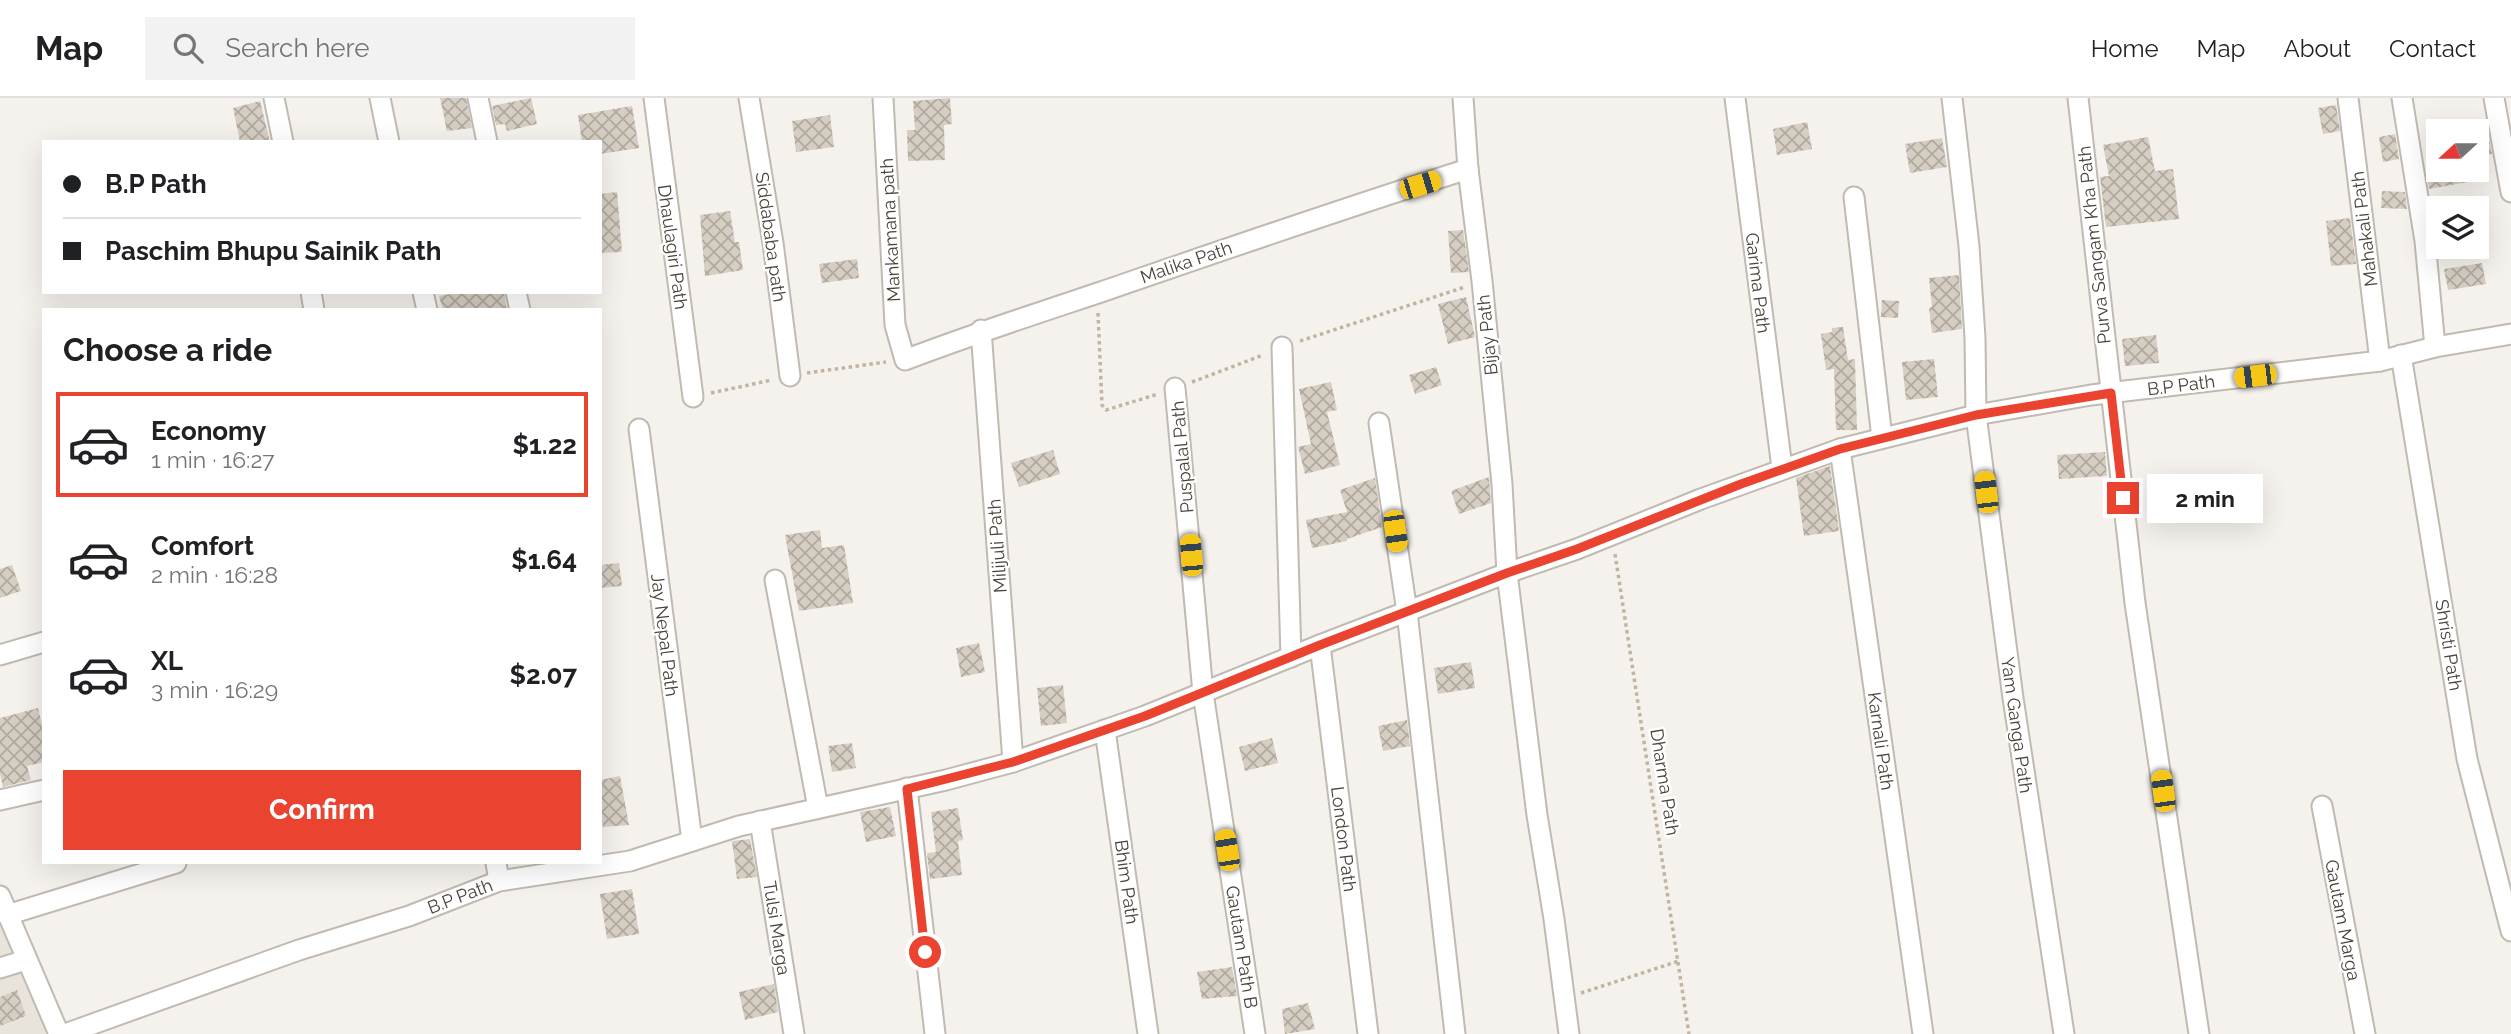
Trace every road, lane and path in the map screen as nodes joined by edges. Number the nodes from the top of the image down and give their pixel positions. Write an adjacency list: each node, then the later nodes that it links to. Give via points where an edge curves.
1 (274, 98): 14 (street)
2 (380, 98): 15 (street)
3 (478, 98): 16 (street)
4 (654, 98): 32 (street, Dhaulagiri Path)
5 (749, 98): 29 (street, Siddababa path)
6 (883, 98): 27 (street, Mankamana path, via 895,325)
7 (1463, 98): 17 (street, Bijay Path)
8 (1735, 98): 38 (street, Garima Path)
9 (1952, 98): 33 (street, Yam Ganga Path, via 1969,246)
10 (2078, 98): 31 (street, Purva Sangam Kha Path)
11 (2348, 98): 28 (street, Mahakali Path)
12 (2402, 98): 25 (street, via 2425,241)
13 (2494, 98): 18 (street)
14 (283, 140)
15 (389, 140)
16 (486, 140)
17 (1468, 169): 20 (street, Bijay Path); 21 (street, Malika Path)
18 (2511, 192)
19 (1854, 197): 36 (street)
20 (1482, 281): 24 (path); 40 (street, Bijay Path)
21 (1098, 293): 22 (street, Malika Path); 30 (path, via 1100,398 1106,410)
22 (981, 330): 27 (street, Malika Path); 49 (street, Milijuli Path)
23 (2511, 334): 25 (street, B.P Path)
24 (1282, 347): 30 (path); 46 (street)
25 (2435, 347): 26 (street, B.P Path)
26 (2401, 355): 28 (street, B.P Path); 63 (street, Shristi Path, via 2467,759)
27 (905, 360)
28 (2379, 361): 31 (street, B.P Path)
29 (790, 376)
30 (1175, 388): 47 (street, Puspalal Path)
31 (2111, 393): 33 (street, B.P Path); 80 (street, Purva Sangam Kha Path, via 2135,603)
32 (693, 397)
33 (1976, 415): 36 (street, B.P Path); 79 (street, Yam Ganga Path)
34 (1379, 423): 42 (street)
35 (639, 429): 56 (street, Jay Nepal Path)
36 (1882, 439): 37 (street, B.P Path)
37 (1840, 449): 38 (street, B.P Path); 78 (street, Karnali Path)
38 (1782, 468): 39 (street, B.P Path)
39 (1612, 534): 40 (street, B.P Path); 65 (path, Dharma Path)
40 (1507, 573): 42 (street, B.P Path); 67 (street, Bijay Path)
41 (775, 580): 54 (street)
42 (1407, 612): 44 (street, B.P Path); 75 (street)
43 (42, 643): 45 (street)
44 (1320, 645): 46 (street, B.P Path); 74 (street, London Path)
45 (0, 656)
46 (1290, 657): 47 (street, B.P Path)
47 (1203, 693): 48 (street, B.P Path); 73 (street, Gautam Path B)
48 (1105, 730): 49 (street, B.P Path); 72 (street, Bhim Path)
49 (1013, 762): 50 (street, B.P Path)
50 (907, 789): 54 (street, B.P Path); 71 (street)
51 (42, 790): 52 (street)
52 (0, 800)
53 (2322, 806): 81 (street, Gautam Marga)
54 (818, 808): 55 (street, B.P Path)
55 (760, 821): 56 (street, B.P Path); 70 (street, Tulsi Marga)
56 (692, 841): 57 (street, B.P Path, via 630,861)
57 (602, 863)
58 (173, 864): 62 (street)
59 (591, 864): 60 (street, B.P Path)
60 (497, 872): 69 (street, B.P Path, via 409,916 299,950)
61 (0, 896): 62 (street)
62 (7, 915): 64 (street)
63 (2511, 931)
64 (26, 960): 66 (street); 68 (street)
65 (1679, 961): 67 (path); 77 (path, Dharma Path)
66 (0, 968)
67 (1565, 998): 76 (street, Bijay Path)
68 (59, 1034)
69 (65, 1034)
70 (794, 1034)
71 (934, 1034)
72 (1148, 1034)
73 (1255, 1034)
74 (1368, 1034)
75 (1455, 1034)
76 (1569, 1034)
77 (1689, 1034)
78 (1923, 1034)
79 (2064, 1034)
80 (2199, 1034)
81 (2365, 1034)

